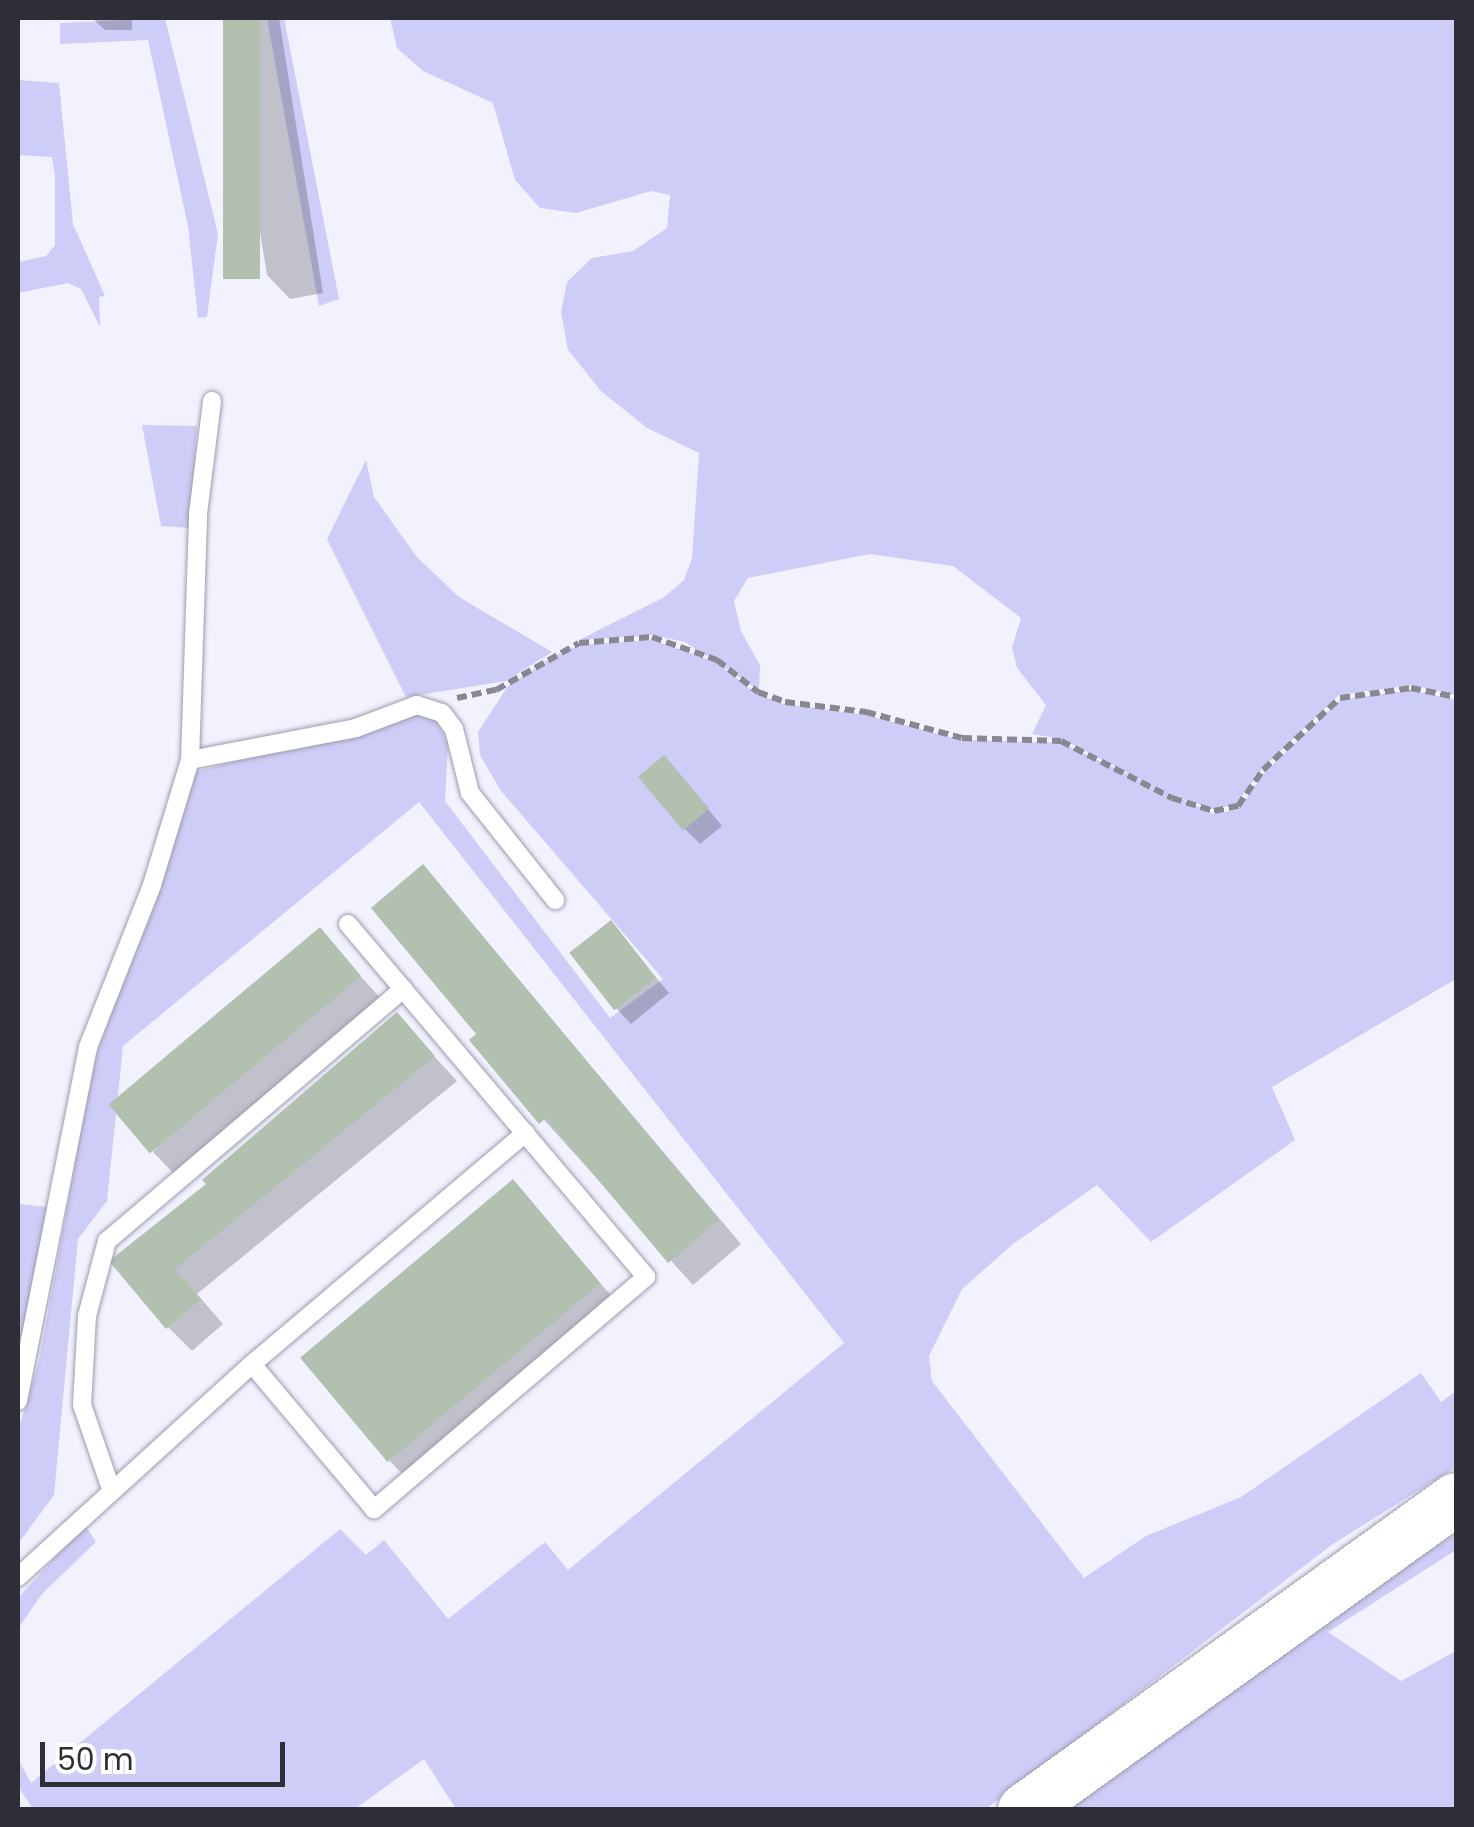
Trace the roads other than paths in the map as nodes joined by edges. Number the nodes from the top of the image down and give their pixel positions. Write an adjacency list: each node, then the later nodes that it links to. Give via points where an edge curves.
1 (212, 401): 2 (lane, via 198,514)
2 (190, 760): 3 (lane, via 356,728 417,706 442,713 454,728 470,793); 8 (lane, via 152,885 88,1048)
3 (555, 900)
4 (348, 924): 5 (lane)
5 (403, 989): 6 (lane); 9 (lane, via 107,1241 87,1316 82,1405)
6 (524, 1133): 7 (lane); 7 (lane, via 646,1276 374,1508)
7 (252, 1364): 9 (lane)
8 (18, 1402)
9 (112, 1489): 11 (lane)
10 (1456, 1499): 12 (main road)
11 (18, 1577)
12 (1024, 1810)

